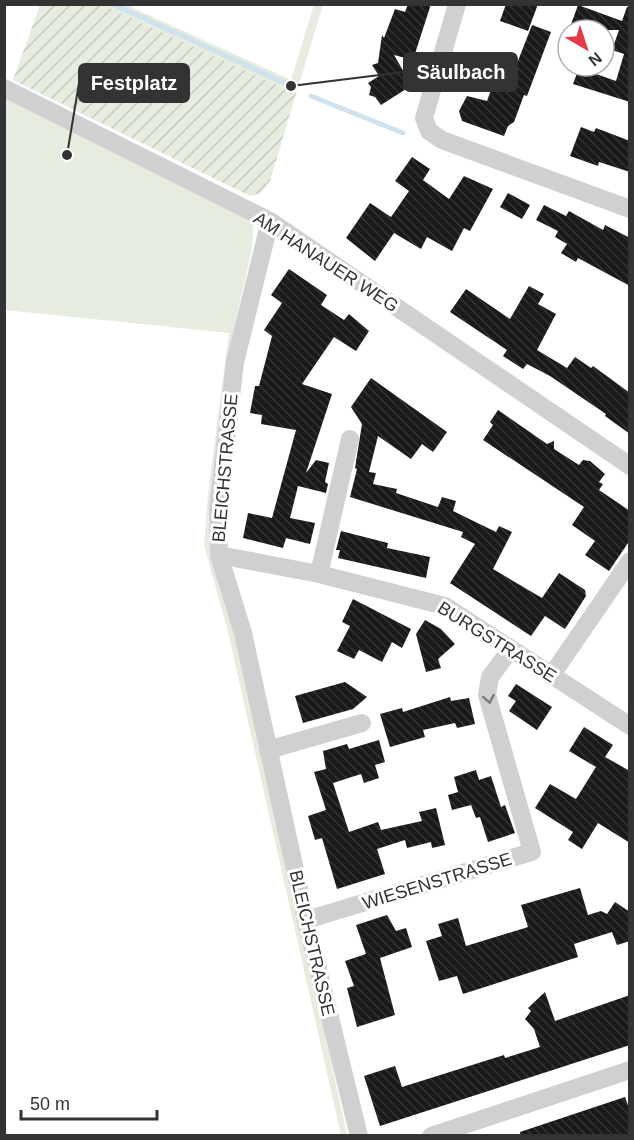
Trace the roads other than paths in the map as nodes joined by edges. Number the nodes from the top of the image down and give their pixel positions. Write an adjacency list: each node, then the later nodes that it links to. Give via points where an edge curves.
1 (457, 4): 3 (street, via 424,118 429,131 442,140)
2 (4, 88): 4 (street, AM HANAUER WEG)
3 (630, 209)
4 (270, 221): 6 (street, AM HANAUER WEG); 7 (street, BLEICHSTRASSE, via 235,362 218,508)
5 (350, 438): 9 (street)
6 (630, 466)
7 (219, 555): 9 (street, BURGSTRASSE); 14 (street, BLEICHSTRASSE, via 243,633)
8 (630, 561): 11 (street)
9 (319, 574): 10 (street, BURGSTRASSE, via 436,602)
10 (511, 649): 11 (street, BURGSTRASSE); 15 (street, WIESENSTRASSE, one-way to 15, via 490,677 487,695 532,852)
11 (552, 676): 13 (street, BURGSTRASSE)
12 (362, 723): 14 (street)
13 (630, 726)
14 (268, 750): 15 (street, BLEICHSTRASSE)
15 (306, 920): 17 (street, BLEICHSTRASSE)
16 (630, 1070): 18 (street)
17 (359, 1136)
18 (431, 1136)

